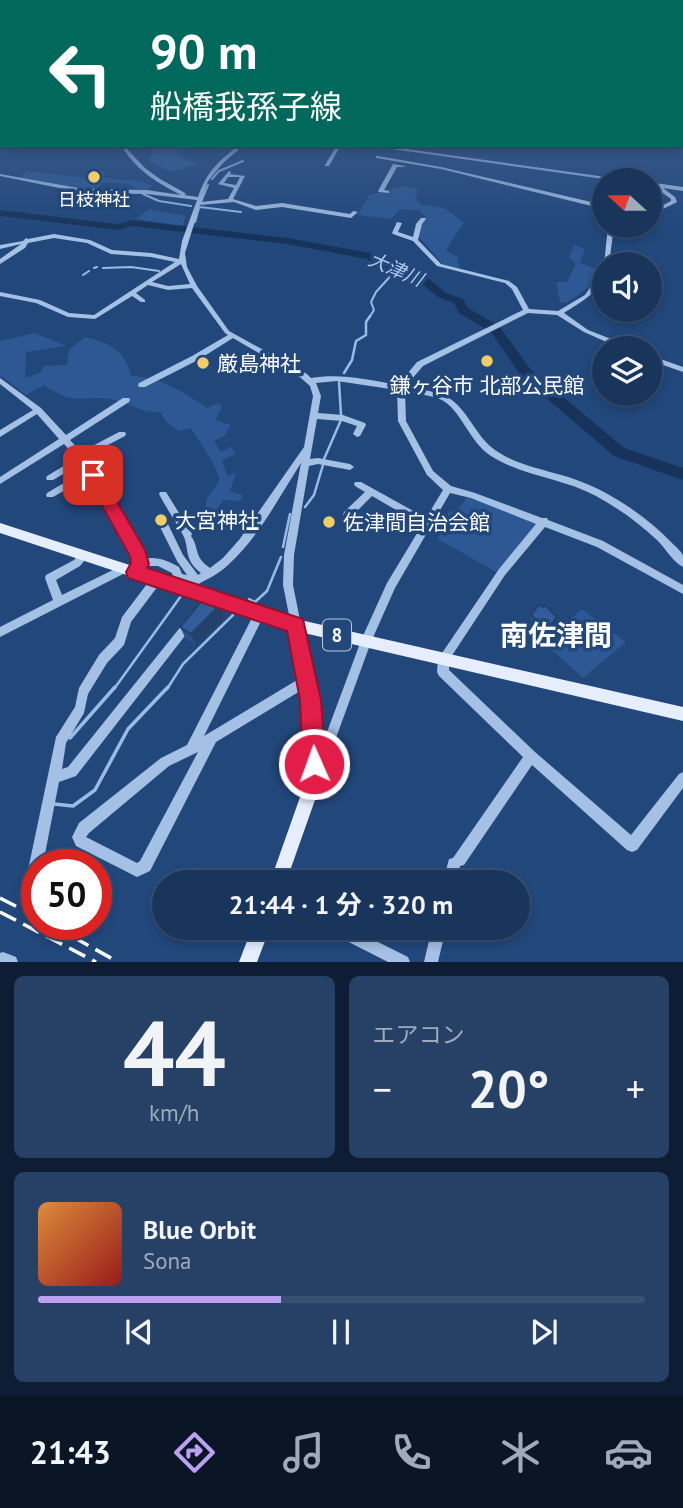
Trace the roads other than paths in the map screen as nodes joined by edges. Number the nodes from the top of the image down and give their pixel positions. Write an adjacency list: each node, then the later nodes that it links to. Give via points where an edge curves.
1 (240, 147): 10 (street)
2 (338, 147): 7 (street)
3 (381, 147): 9 (street)
4 (125, 148): 17 (street, via 135,164)
5 (378, 157): 6 (street)
6 (406, 161): 16 (street, via 403,166 395,164 381,191); 20 (street)
7 (327, 165)
8 (0, 175): 17 (street, via 84,191)
9 (592, 176)
10 (206, 182): 11 (street); 19 (street)
11 (222, 182): 13 (street, via 222,186); 13 (street, via 228,173 243,176)
12 (662, 186): 14 (street)
13 (237, 187): 18 (street)
14 (683, 189)
15 (662, 191): 21 (street, via 674,202)
16 (387, 192)
17 (191, 198): 19 (street)
18 (230, 200): 19 (street); 22 (street, via 256,208 282,205 351,216)
19 (198, 202): 28 (street)
20 (592, 203)
21 (662, 208)
22 (355, 212)
23 (423, 219): 26 (street)
24 (399, 223): 26 (street, via 395,233)
25 (26, 240): 27 (street); 28 (street, via 50,236 88,241 111,252); 29 (street)
26 (415, 240): 40 (street, via 439,265 507,282)
27 (0, 247)
28 (180, 261): 30 (street); 31 (street)
29 (0, 262)
30 (146, 283): 31 (street, via 168,288); 33 (street)
31 (194, 286): 42 (street)
32 (592, 289): 41 (street)
33 (132, 293): 36 (street); 37 (street)
34 (0, 294): 35 (street)
35 (14, 295): 37 (street, via 68,315 96,319); 38 (street)
36 (143, 301)
37 (117, 303): 39 (street)
38 (0, 304)
39 (124, 310)
40 (527, 311): 41 (street); 49 (street, via 420,364)
41 (559, 313): 43 (street)
42 (231, 336): 47 (street); 48 (street)
43 (598, 336)
44 (662, 362): 45 (street)
45 (683, 370)
46 (0, 380): 51 (street)
47 (311, 381): 49 (street, via 341,378); 52 (street, via 317,396)
48 (142, 385)
49 (401, 390): 65 (street, via 402,421 430,473); 75 (street, via 444,398 494,454 581,485 663,537)
50 (126, 400): 56 (street)
51 (38, 410): 53 (street); 56 (street)
52 (315, 416): 54 (street, via 340,417 362,425); 57 (street)
53 (0, 434)
54 (357, 434)
55 (122, 435): 58 (street)
56 (67, 440): 58 (street); 63 (street)
57 (310, 444): 59 (street); 77 (street, via 266,512)
58 (81, 457): 61 (street); 62 (street)
59 (307, 463): 60 (street); 84 (street, via 289,555 288,585)
60 (350, 467)
61 (90, 472): 68 (street); 76 (street, via 138,555)
62 (50, 478)
63 (0, 481)
64 (358, 484): 66 (street)
65 (448, 489): 70 (street); 71 (street)
66 (371, 492): 69 (street); 71 (street)
67 (163, 494): 77 (street, via 188,537 191,556)
68 (50, 495)
69 (348, 514)
70 (544, 522): 80 (street, via 600,544); 87 (street, via 502,572)
71 (427, 523): 86 (street, via 404,559)
72 (164, 525): 79 (street)
73 (0, 528): 74 (main road, 8)
74 (84, 555): 76 (main road, 8); 82 (street, via 77,564 50,578)
75 (683, 563)
76 (133, 568): 78 (main road, 8); 79 (street, via 148,561 160,562 176,570 180,579); 82 (street)
77 (211, 573): 79 (street)
78 (156, 579): 81 (main road, 8); 93 (street, via 83,692 80,709 60,741)
79 (197, 581)
80 (683, 590)
81 (210, 597): 83 (main road, 8); 93 (street, via 72,772)
82 (60, 601): 85 (street)
83 (260, 613): 84 (main road, 8); 91 (street)
84 (296, 625): 86 (main road, 8); 88 (main road)
85 (0, 632)
86 (366, 642): 87 (main road, 8); 95 (street)
87 (443, 659): 89 (main road, 8); 92 (street, via 443,672)
88 (306, 681): 90 (street); 95 (main road, via 314,741)
89 (683, 714)
90 (212, 738): 91 (street); 91 (street, via 145,866 137,870 81,841 84,828 165,762)
91 (191, 749)
92 (531, 756): 94 (street, via 632,845); 98 (street)
93 (54, 777): 96 (street)
94 (683, 778)
95 (313, 783): 97 (main road)
96 (39, 849)
97 (282, 870)
98 (454, 870)
99 (256, 940): 104 (main road)
100 (360, 940): 105 (street)
101 (436, 940): 106 (street)
102 (2, 962): 103 (street)
103 (11, 962)
104 (248, 962)
105 (403, 962)
106 (431, 962)

